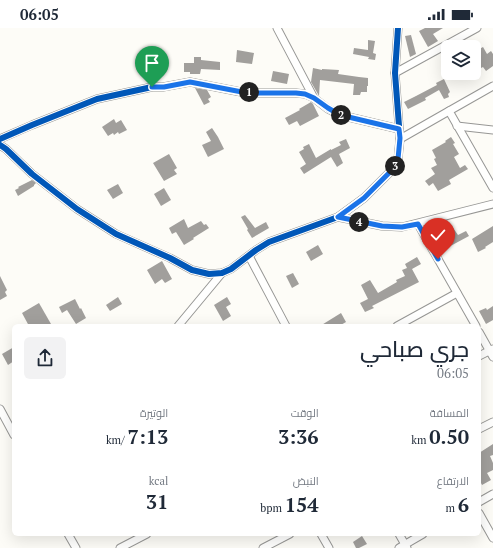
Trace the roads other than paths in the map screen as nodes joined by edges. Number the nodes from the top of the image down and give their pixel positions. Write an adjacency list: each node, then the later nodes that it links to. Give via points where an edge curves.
1 (277, 28): 6 (street)
2 (398, 28): 4 (street)
3 (477, 28): 4 (street)
4 (396, 73): 9 (street)
5 (493, 86): 7 (street)
6 (314, 98): 9 (street, via 340,115); 12 (street, via 296,93 242,92 190,82 97,99)
7 (449, 111): 8 (street); 11 (street)
8 (457, 126): 10 (street); 14 (street)
9 (399, 129): 11 (street)
10 (493, 130)
11 (400, 138): 16 (street, via 398,159 394,168 364,198)
12 (0, 139)
13 (0, 145): 19 (street, via 77,210 116,234 192,270 209,274)
14 (493, 188)
15 (493, 204): 17 (street)
16 (338, 217): 17 (street, via 382,226 402,227); 18 (street, via 269,242)
17 (418, 224): 20 (street)
18 (249, 256): 19 (street); 22 (street)
19 (222, 273): 21 (street)
20 (457, 293): 23 (street); 24 (street)
21 (180, 324)
22 (285, 324)
23 (401, 324)
24 (475, 324)
25 (481, 335): 26 (street)
26 (492, 352): 27 (street)
27 (481, 355)
28 (0, 409): 31 (street)
29 (493, 422): 30 (street)
30 (481, 429)
31 (12, 431)
32 (493, 494): 33 (street)
33 (481, 501)
34 (481, 517): 41 (street)
35 (69, 536): 43 (street)
36 (286, 536): 45 (street)
37 (322, 536): 46 (street)
38 (400, 536): 42 (street)
39 (420, 536): 42 (street)
40 (134, 538): 44 (street)
41 (493, 538)
42 (404, 547)
43 (76, 548)
44 (120, 548)
45 (263, 548)
46 (329, 548)

